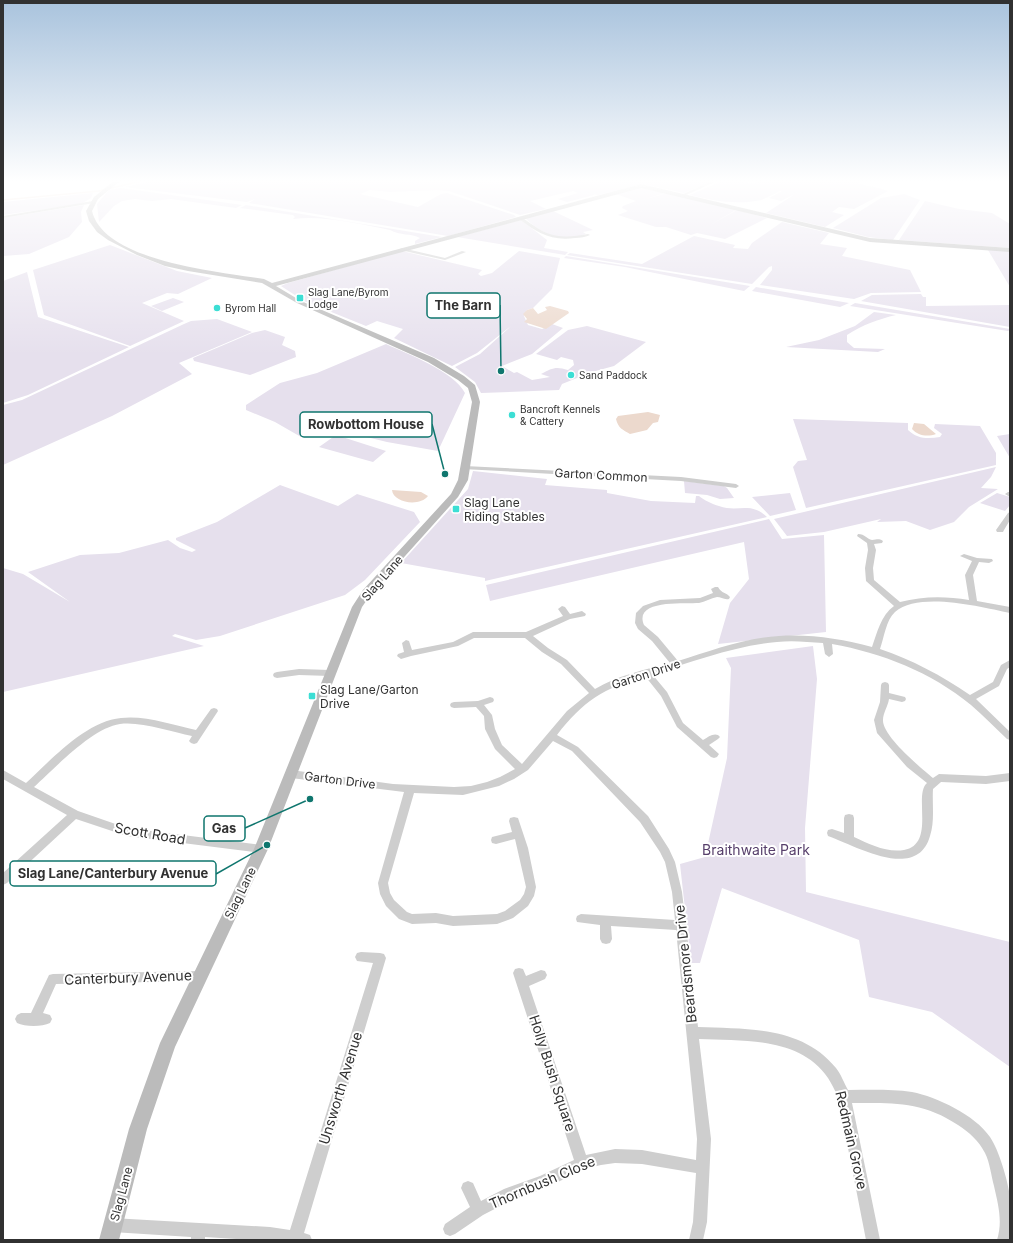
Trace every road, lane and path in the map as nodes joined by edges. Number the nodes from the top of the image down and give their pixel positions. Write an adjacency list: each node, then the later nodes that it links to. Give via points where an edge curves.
1 (111, 239): 7 (street, Slag Lane, via 177,267 264,281)
2 (440, 239): 4 (street)
3 (866, 239): 5 (street)
4 (402, 249): 6 (street, via 440,259); 7 (street)
5 (1010, 250)
6 (464, 252)
7 (272, 285): 8 (street, Slag Lane, via 299,302 431,360 472,387 476,402)
8 (465, 468): 9 (street, Garton Common, via 681,479); 32 (street, Slag Lane, via 463,480 455,495 362,599)
9 (736, 486)
10 (1010, 514): 11 (street)
11 (1000, 530)
12 (861, 536): 14 (street)
13 (880, 541): 14 (street)
14 (870, 542): 20 (street, via 870,581)
15 (964, 556): 16 (street)
16 (976, 560): 17 (street); 19 (street, via 969,575)
17 (989, 561)
18 (720, 593): 31 (street, via 699,600 655,604 646,607 640,613 641,627)
19 (974, 604): 20 (street, via 939,598 918,600); 22 (street)
20 (899, 606): 28 (street, via 890,613)
21 (562, 609): 24 (street)
22 (1010, 610)
23 (582, 614): 24 (street)
24 (568, 617): 25 (street)
25 (527, 634): 27 (street, via 473,635 455,644 405,655); 36 (street, via 564,662)
26 (827, 641): 28 (street, Garton Drive); 29 (street); 31 (street, Garton Drive, via 798,639 757,642)
27 (406, 642)
28 (875, 651): 38 (street, Garton Drive, via 935,676)
29 (829, 654)
30 (1010, 663): 38 (street, via 1004,667 996,684)
31 (676, 664): 33 (street, Garton Drive)
32 (330, 673): 34 (street, via 299,672); 51 (street, Slag Lane)
33 (647, 673): 36 (street, Garton Drive, via 620,681); 47 (street, via 664,694 680,725)
34 (277, 675)
35 (885, 685): 37 (street)
36 (594, 693): 44 (street, Garton Drive, via 566,718)
37 (885, 695): 40 (street); 53 (street, via 878,720 882,733 910,764)
38 (969, 699): 46 (street, Garton Drive)
39 (490, 700): 41 (street)
40 (902, 700)
41 (478, 704): 42 (street); 49 (street, via 488,715 490,729 498,747)
42 (454, 705)
43 (214, 711): 54 (street, via 196,737 128,721 110,724 89,734)
44 (552, 737): 49 (street, Garton Drive); 67 (street, Beardsmore Drive, via 575,749 638,812 658,838 670,862 677,892)
45 (715, 737): 47 (street)
46 (1010, 737)
47 (703, 744): 48 (street)
48 (714, 754)
49 (522, 769): 55 (street, Garton Drive, via 477,789)
50 (3, 774): 54 (street, Scott Road)
51 (291, 774): 55 (street, Garton Drive); 63 (street, Slag Lane)
52 (1010, 777): 53 (street, via 986,780 939,778)
53 (932, 782): 61 (street, via 928,788 925,836 917,850 900,855 890,854 868,849)
54 (28, 787): 56 (street, Scott Road)
55 (410, 789): 60 (street, via 383,883 390,903 403,916 422,920 497,919 518,910 529,896 530,887)
56 (74, 814): 63 (street, Scott Road, via 127,832); 64 (street)
57 (849, 818): 61 (street)
58 (514, 821): 60 (street)
59 (832, 833): 61 (street)
60 (519, 834): 62 (street)
61 (849, 839)
62 (496, 840)
63 (261, 849): 70 (street, Slag Lane)
64 (3, 880)
65 (581, 919): 66 (street)
66 (606, 920): 67 (street); 68 (street)
67 (680, 925): 73 (street, Beardsmore Drive)
68 (606, 938)
69 (360, 957): 82 (street, Unsworth Avenue, via 380,958)
70 (200, 976): 72 (street, Canterbury Avenue, via 53,979 40,1019); 80 (street, Slag Lane, via 154,1080)
71 (541, 976): 75 (street, Holly Bush Square, via 521,978)
72 (21, 1019)
73 (693, 1033): 74 (street, Redmain Grove, via 771,1037 790,1041 810,1052 828,1067); 76 (street, Beardsmore Drive, via 704,1139)
74 (844, 1096): 84 (street, Redmain Grove); 85 (street, via 902,1098 924,1102 956,1116 978,1132 990,1149 1006,1209 1008,1227)
75 (582, 1163): 76 (street, Thornbush Close, via 601,1158 628,1156); 78 (street, Thornbush Close)
76 (703, 1168): 83 (street, Beardsmore Drive, via 700,1222)
77 (468, 1188): 78 (street, Thornbush Close)
78 (478, 1210): 79 (street, Thornbush Close)
79 (450, 1229)
80 (110, 1233): 81 (street)
81 (199, 1235): 82 (street)
82 (300, 1239)
83 (696, 1240)
84 (874, 1240)
85 (1004, 1240)

